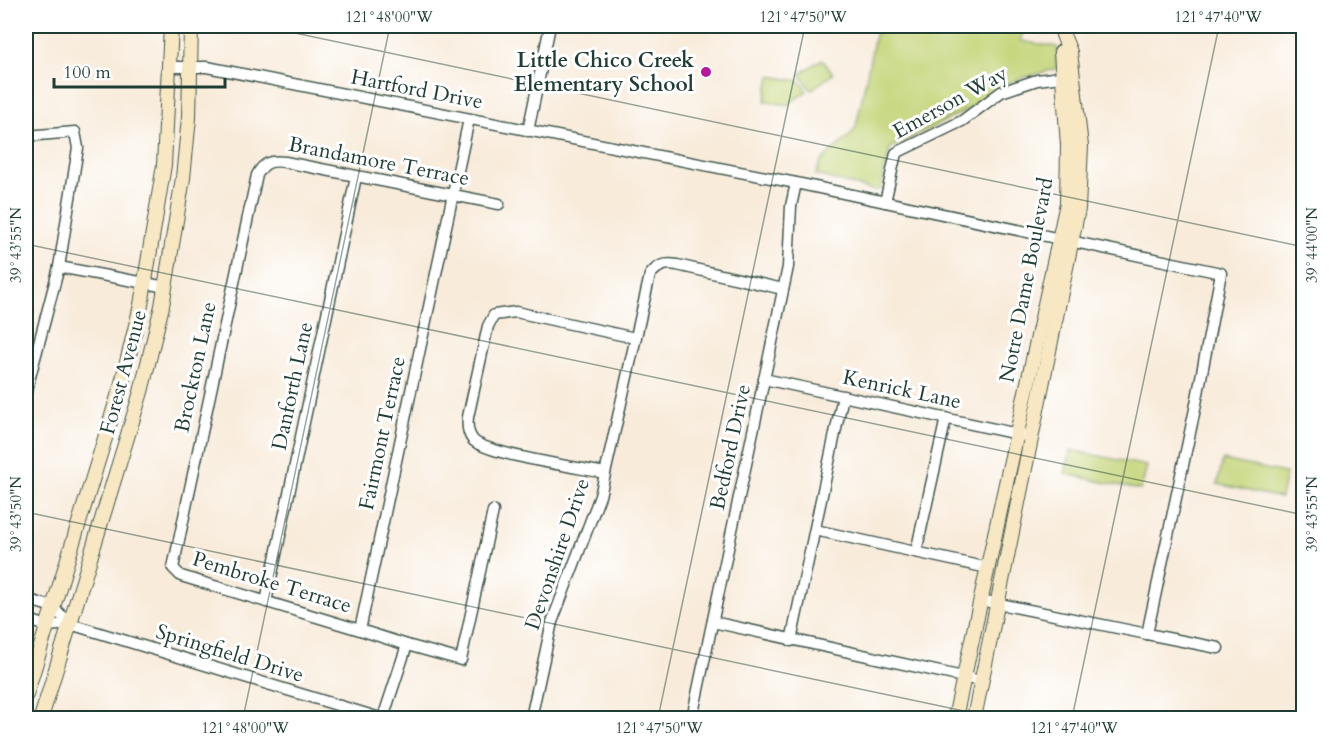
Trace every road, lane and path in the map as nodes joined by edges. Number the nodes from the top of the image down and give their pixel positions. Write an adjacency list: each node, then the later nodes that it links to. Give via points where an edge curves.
1 (171, 26): 4 (street, Forest Avenue)
2 (191, 26): 5 (street, Forest Avenue)
3 (550, 26): 8 (street)
4 (170, 67): 5 (street, Hartford Drive); 18 (street, Forest Avenue, via 164,165)
5 (191, 67): 7 (street, Hartford Drive); 19 (street, Forest Avenue, via 183,178)
6 (1067, 76): 14 (street, Emerson Way, via 1037,80 1001,92 962,121 896,153); 16 (street, Notre Dame Boulevard)
7 (469, 119): 8 (street, Hartford Drive); 13 (street, Fairmont Terrace)
8 (528, 131): 12 (street, Hartford Drive)
9 (26, 136): 17 (street, via 75,132 78,148)
10 (257, 175): 11 (street, Brandamore Terrace, via 262,165 273,161); 32 (street, Brockton Lane)
11 (356, 177): 13 (street, Brandamore Terrace); 36 (street, Danforth Lane)
12 (796, 183): 14 (street, Hartford Drive); 20 (street, Bedford Drive)
13 (453, 195): 15 (street, Brandamore Terrace); 43 (street, Fairmont Terrace)
14 (885, 202): 16 (street, Hartford Drive)
15 (499, 204)
16 (1065, 240): 26 (street, Notre Dame Boulevard); 27 (street, Notre Dame Boulevard); 44 (street, Hartford Drive, via 1221,273)
17 (59, 267): 18 (street); 23 (street)
18 (146, 284): 19 (street); 38 (street, Forest Avenue, via 122,382)
19 (166, 287): 41 (street, Forest Avenue, via 141,392)
20 (783, 289): 21 (street, via 667,264 657,267 650,275); 22 (street, Bedford Drive)
21 (635, 338): 28 (street, Devonshire Drive); 28 (street, Devonshire Drive, via 516,312 494,315 488,326 468,417 467,430 472,440 494,450)
22 (765, 379): 24 (street, Kenrick Lane); 40 (street, Bedford Drive)
23 (26, 392)
24 (843, 396): 25 (street, Kenrick Lane); 30 (street)
25 (946, 418): 26 (street, Kenrick Lane); 31 (street)
26 (1016, 434): 27 (street, Kenrick Lane); 33 (street, Notre Dame Boulevard)
27 (1031, 437): 37 (street, Notre Dame Boulevard)
28 (605, 473): 53 (street, Devonshire Drive, via 552,622)
29 (493, 511): 46 (street, via 461,660)
30 (815, 530): 31 (street); 45 (street)
31 (916, 552): 33 (street)
32 (173, 568): 36 (street, Pembroke Terrace, via 181,576)
33 (988, 568): 35 (street, Notre Dame Boulevard)
34 (26, 599): 38 (street, Springfield Drive)
35 (980, 600): 37 (street); 48 (street, Notre Dame Boulevard)
36 (266, 603): 43 (street, Pembroke Terrace)
37 (997, 603): 44 (street); 49 (street, Notre Dame Boulevard)
38 (53, 608): 41 (street, Springfield Drive); 42 (street, Forest Avenue)
39 (26, 619): 42 (street, Springfield Drive)
40 (713, 622): 45 (street); 54 (street, Bedford Drive)
41 (70, 624): 42 (street, Springfield Drive); 51 (street, Forest Avenue); 52 (street, Springfield Drive)
42 (47, 626): 50 (street, Forest Avenue)
43 (360, 630): 46 (street)
44 (1147, 634): 47 (street)
45 (791, 641): 48 (street)
46 (407, 645): 52 (street)
47 (1218, 648)
48 (964, 677): 49 (street); 55 (street, Notre Dame Boulevard)
49 (981, 681): 56 (street, Notre Dame Boulevard)
50 (26, 695)
51 (41, 718)
52 (381, 718)
53 (531, 718)
54 (692, 718)
55 (955, 718)
56 (974, 718)

